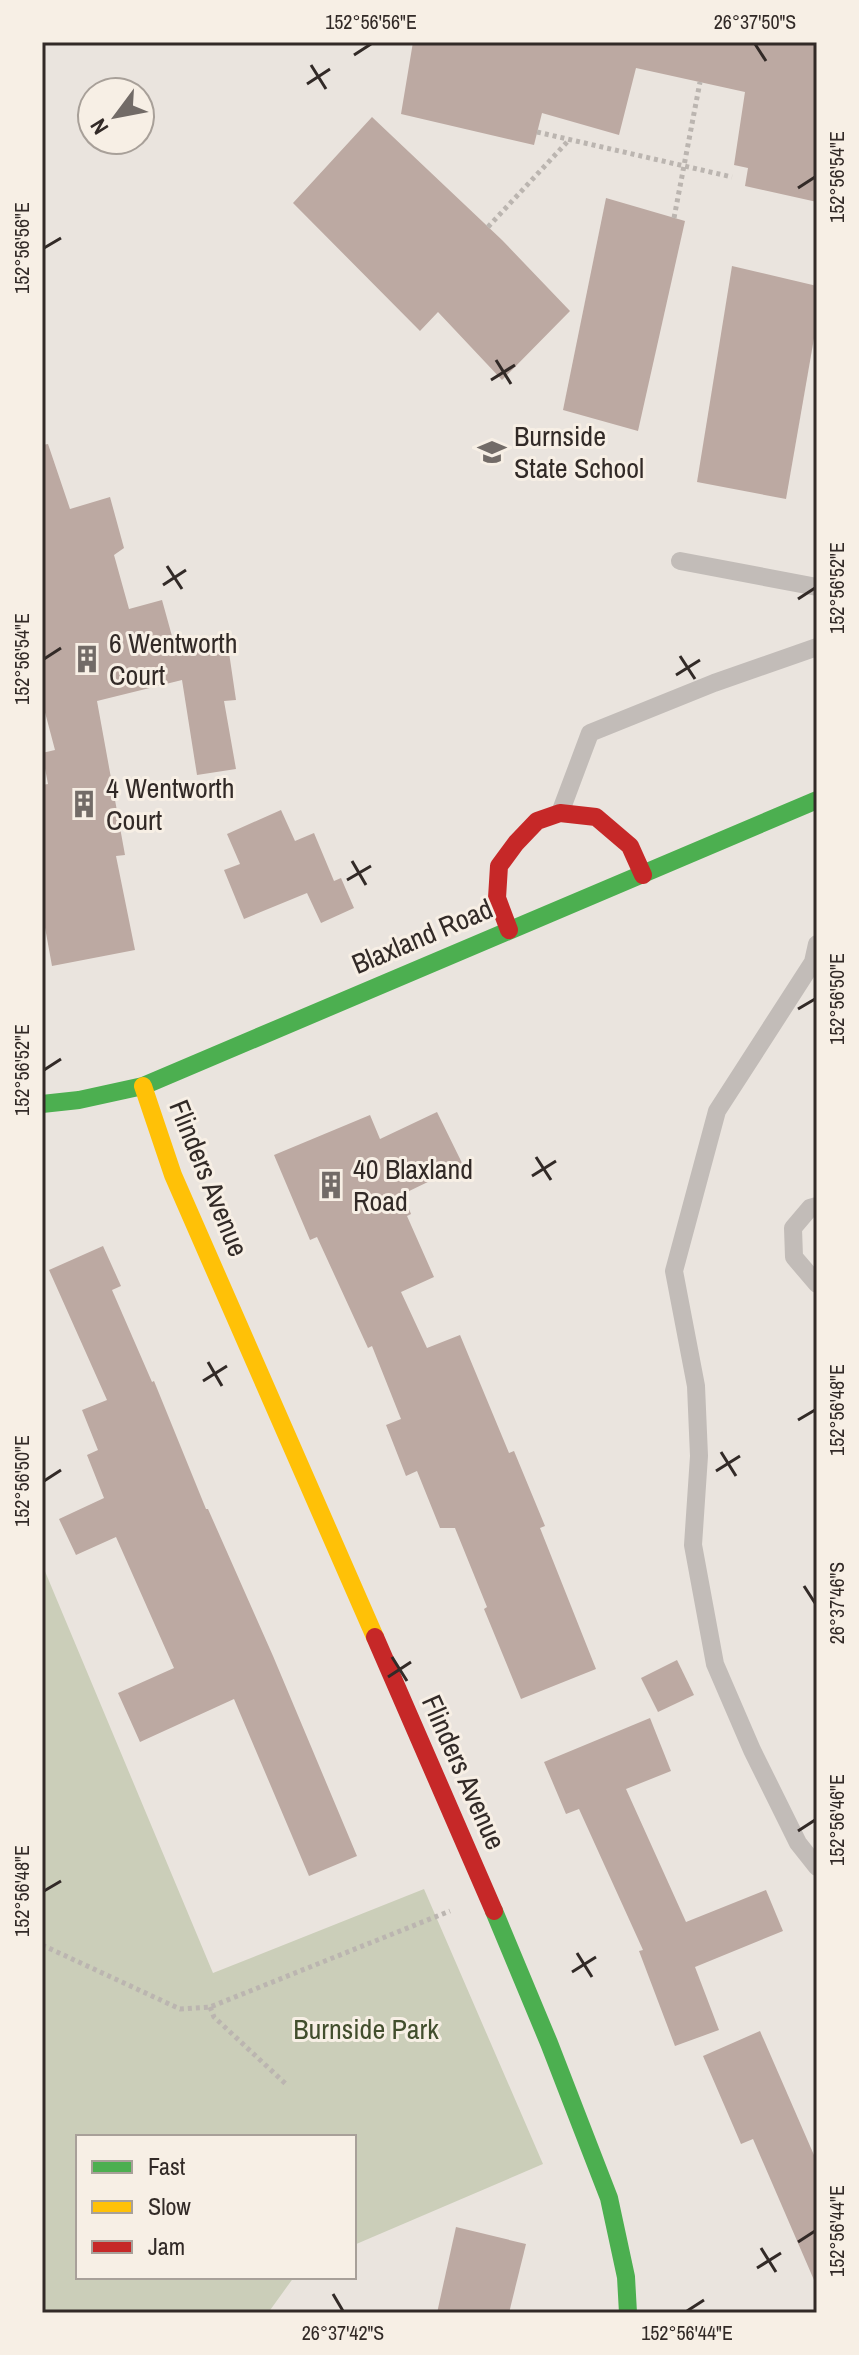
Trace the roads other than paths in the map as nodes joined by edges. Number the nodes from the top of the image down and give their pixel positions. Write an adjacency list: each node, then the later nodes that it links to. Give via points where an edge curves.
1 (680, 561): 2 (lane)
2 (817, 587)
3 (817, 647): 5 (lane, via 590,733)
4 (817, 800): 6 (street, Blaxland Road)
5 (560, 813): 6 (street, via 596,817 630,846); 7 (street, via 537,821 499,866 497,898)
6 (643, 875): 7 (street, Blaxland Road)
7 (509, 930): 9 (street, Blaxland Road)
8 (817, 944): 13 (lane, via 813,962 717,1111 674,1271 696,1386 699,1456 693,1545 715,1664 798,1843)
9 (143, 1086): 10 (street, Blaxland Road); 14 (street, Flinders Avenue, via 173,1175 549,2043 609,2198)
10 (42, 1104)
11 (817, 1206): 12 (lane, via 793,1228 794,1257)
12 (817, 1284)
13 (817, 1867)
14 (628, 2313)

